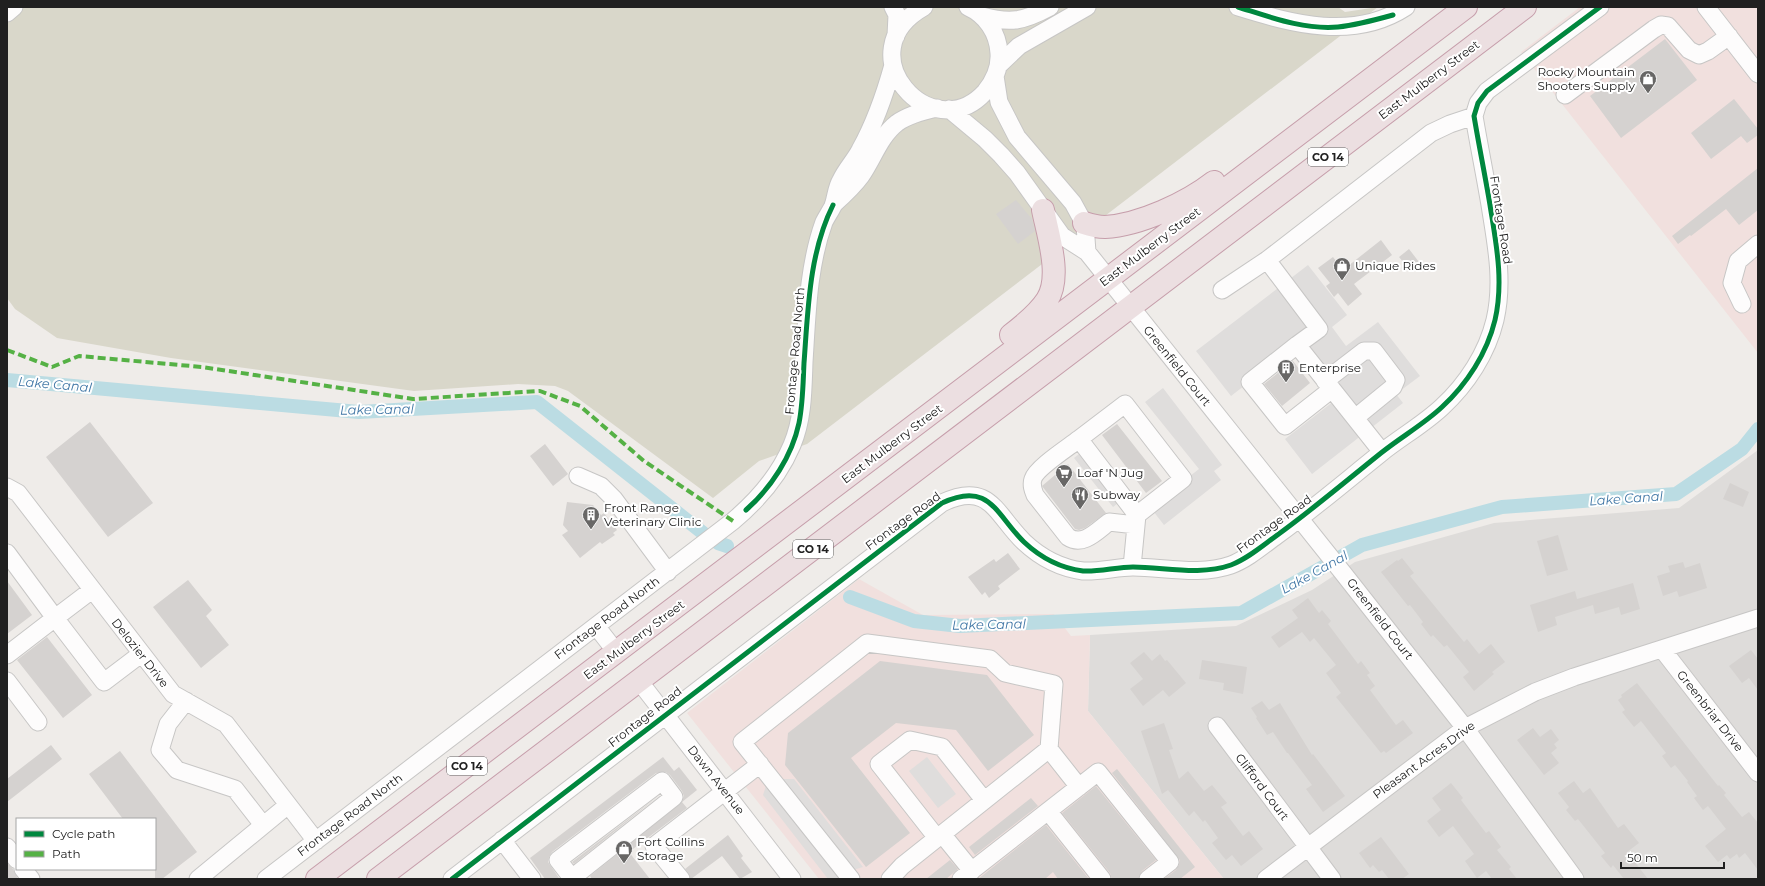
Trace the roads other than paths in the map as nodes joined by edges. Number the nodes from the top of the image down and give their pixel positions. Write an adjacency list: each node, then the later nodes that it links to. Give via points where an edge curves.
1 (14, 7): 12 (street)
2 (894, 7): 14 (street)
3 (924, 7): 14 (street, via 903,23)
4 (1050, 7): 13 (street, via 1020,20 997,20)
5 (1087, 7): 17 (street, via 1019,46)
6 (1238, 7): 7 (street, via 1280,20 1337,27 1393,15)
7 (1406, 7)
8 (1466, 7): 20 (highway, East Mulberry Street / CO 14)
9 (1525, 7): 32 (highway, East Mulberry Street / CO 14)
10 (1600, 7): 22 (street, via 1487,91 1478,103)
11 (1706, 7): 15 (street)
12 (7, 12)
13 (975, 12): 17 (street, via 992,28 998,41)
14 (896, 36): 16 (street, via 892,50)
15 (1729, 36): 18 (street); 19 (street, via 1708,52 1699,55 1689,50 1668,26 1661,25)
16 (893, 65): 21 (street, via 906,92 925,105); 23 (street, via 875,120 840,181)
17 (997, 70): 21 (street, via 985,91 972,102 960,107); 25 (street, via 999,102 1017,137 1073,203)
18 (1758, 74)
19 (1565, 95)
20 (1335, 106): 25 (highway, via 1283,130 1208,187 1168,209 1123,224 1104,227); 29 (highway, East Mulberry Street / CO 14)
21 (943, 109): 23 (street, via 906,117 896,124 883,138 852,188); 24 (street, via 985,139 1002,155)
22 (1474, 116): 28 (street, via 1431,133); 38 (street, Frontage Road, via 1498,254 1500,288 1495,320 1485,349 1470,375 1442,407)
23 (833, 205): 45 (street, Frontage Road North, via 824,222 815,256 802,403 792,445 771,483 754,503 734,522)
24 (1044, 210): 27 (street, via 1062,236); 37 (highway, via 1054,265 1048,299 1026,323 930,397)
25 (1084, 223): 27 (street)
26 (1758, 244): 31 (street, via 1738,261 1732,283)
27 (1087, 252): 29 (street, Greenfield Court)
28 (1267, 260): 30 (street); 33 (street, via 1319,329)
29 (1108, 278): 32 (street, Greenfield Court); 37 (highway, East Mulberry Street / CO 14)
30 (1222, 290)
31 (1742, 304)
32 (1130, 307): 41 (street, Greenfield Court); 55 (highway, East Mulberry Street / CO 14)
33 (1297, 345): 34 (street); 34 (street, via 1250,382 1285,426)
34 (1328, 385): 35 (street); 35 (street, via 1364,351 1374,352 1396,380 1393,387)
35 (1355, 418): 38 (street)
36 (1079, 439): 42 (street); 42 (street, via 1033,478 1032,487 1035,495 1074,541 1088,538 1108,522); 42 (street, via 1125,404 1183,478)
37 (891, 444): 51 (highway, East Mulberry Street / CO 14)
38 (1382, 452): 41 (street, Frontage Road)
39 (578, 476): 45 (street, via 601,486 614,499)
40 (7, 487): 46 (street, Delozier Drive, via 18,493)
41 (1299, 519): 44 (street, Frontage Road, via 1243,560 1229,566 1204,570); 60 (street, Greenfield Court)
42 (1136, 520): 44 (street)
43 (7, 553): 47 (street)
44 (1132, 567): 57 (street, Frontage Road, via 1084,571 1047,560 1023,541 990,503 980,497 957,496 942,503)
45 (668, 572): 49 (street, Frontage Road North)
46 (92, 590): 47 (street); 52 (street, Delozier Drive)
47 (55, 618): 52 (street, via 104,682); 53 (street)
48 (1758, 618): 50 (street, Pleasant Acres Drive)
49 (596, 626): 51 (street); 72 (street, Frontage Road North)
50 (1662, 649): 60 (street, Pleasant Acres Drive, via 1535,692); 63 (street, Greenbriar Drive)
51 (617, 653): 82 (highway, East Mulberry Street / CO 14)
52 (141, 654): 56 (street, Delozier Drive, via 173,694)
53 (7, 655)
54 (7, 681): 58 (street)
55 (639, 682): 57 (street, Dawn Avenue); 83 (highway, East Mulberry Street / CO 14)
56 (186, 702): 67 (street, Delozier Drive, via 226,724); 69 (street, via 168,724 160,750 178,770 235,789)
57 (665, 714): 65 (street, Dawn Avenue); 71 (street, Frontage Road)
58 (38, 722)
59 (1217, 726): 74 (street, Clifford Court)
60 (1465, 728): 74 (street, Pleasant Acres Drive); 94 (street, Greenfield Court)
61 (1049, 749): 62 (street, via 1054,684 1005,673 990,659 867,643 742,742); 64 (street); 66 (street)
62 (760, 764): 65 (street); 88 (street)
63 (1758, 773)
64 (1079, 787): 68 (street); 91 (street, via 1098,772 1170,862)
65 (725, 792): 86 (street, via 654,846); 87 (street, Dawn Avenue)
66 (984, 800): 70 (street); 70 (street, via 942,747 910,740 879,764)
67 (288, 805): 69 (street); 72 (street, Delozier Drive)
68 (1048, 811): 78 (street); 90 (street)
69 (263, 825): 80 (street)
70 (939, 836): 78 (street); 89 (street)
71 (502, 840): 84 (street, Frontage Road); 85 (street)
72 (316, 841): 81 (street, Frontage Road North)
73 (7, 847): 75 (street)
74 (1307, 848): 92 (street, Pleasant Acres Drive); 93 (street, Clifford Court)
75 (16, 859)
76 (24, 870): 79 (street)
77 (579, 876): 77 (street, via 572,878 558,860 662,781 674,797)
78 (967, 876)
79 (31, 879)
80 (198, 879)
81 (266, 879)
82 (317, 879)
83 (378, 879)
84 (452, 879)
85 (532, 879)
86 (681, 879)
87 (792, 879)
88 (851, 879)
89 (890, 879)
90 (1102, 879)
91 (1148, 879)
92 (1266, 879)
93 (1332, 879)
94 (1575, 879)

